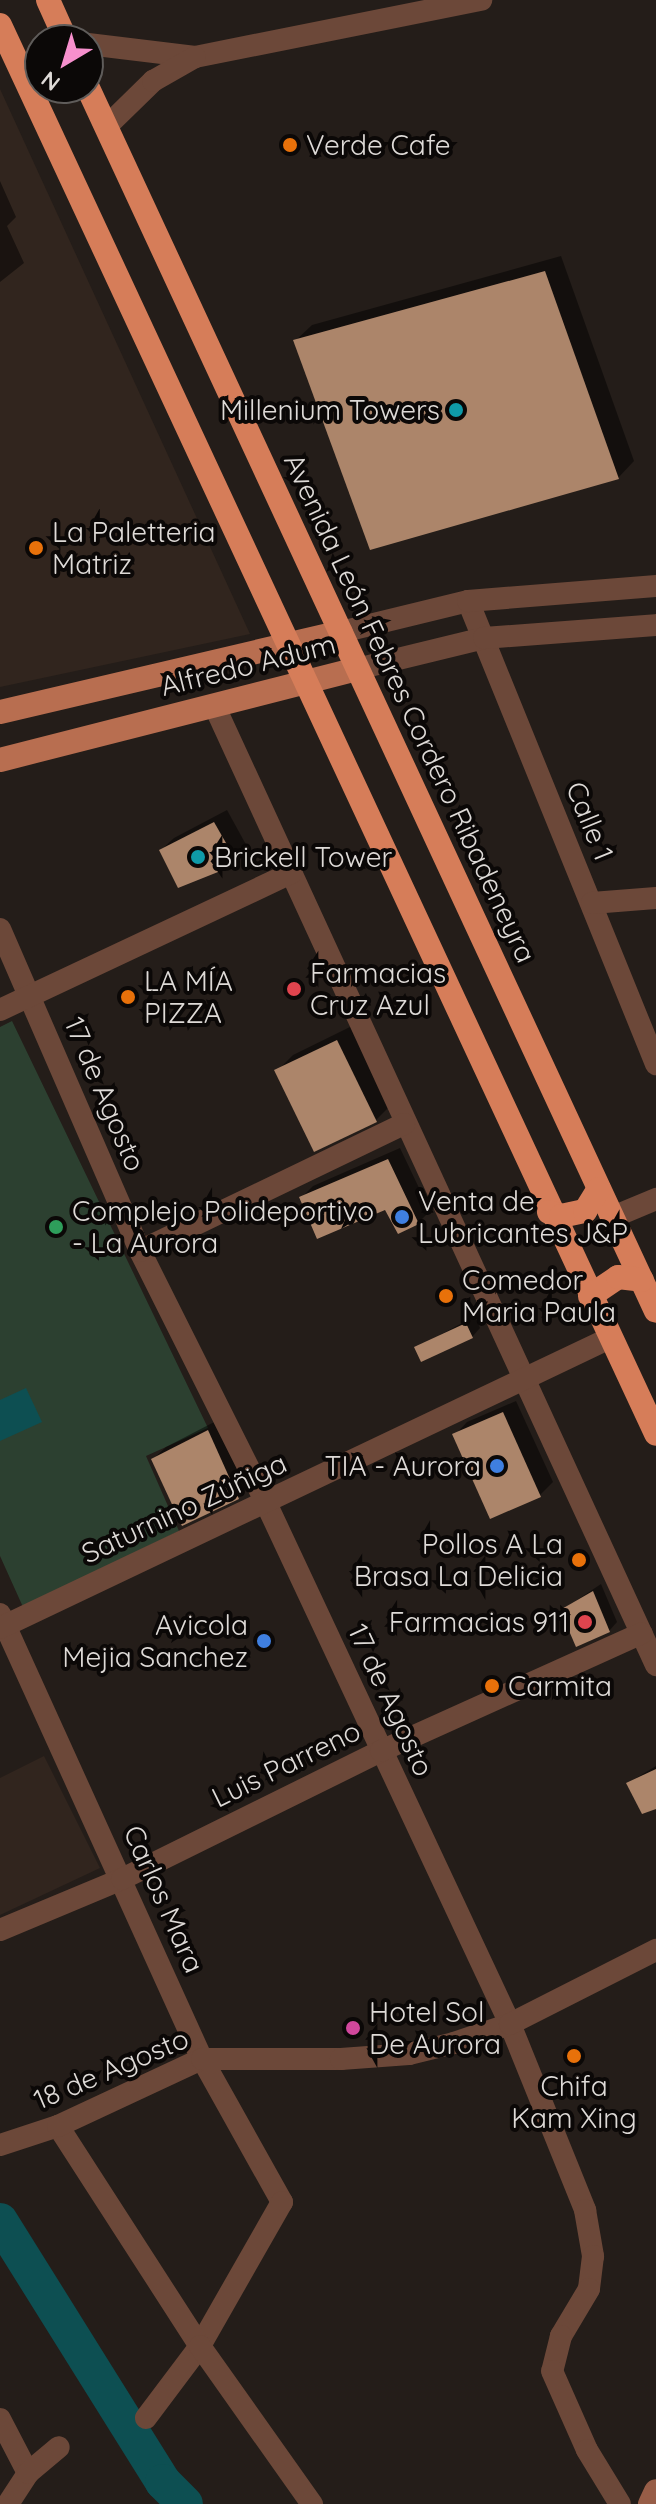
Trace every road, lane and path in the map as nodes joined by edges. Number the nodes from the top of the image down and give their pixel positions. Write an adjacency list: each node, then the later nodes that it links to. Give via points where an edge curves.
1 (48, 0): 3 (highway)
2 (481, 0): 6 (street)
3 (63, 24)
4 (0, 25): 16 (highway)
5 (104, 44): 6 (street)
6 (195, 57): 8 (street, via 153,81)
7 (95, 104): 8 (highway, Avenida León Febres Cordero Ribadeneyra)
8 (106, 127): 14 (highway, Avenida León Febres Cordero Ribadeneyra)
9 (656, 586): 10 (street, Alfredo Adum)
10 (628, 587): 11 (street, Alfredo Adum); 13 (street)
11 (468, 601): 14 (street, Alfredo Adum); 15 (street, Calle 1)
12 (656, 625): 13 (street, Alfredo Adum)
13 (632, 626): 15 (street, Alfredo Adum)
14 (341, 632): 16 (main road, Alfredo Adum); 17 (highway, Avenida León Febres Cordero Ribadeneyra)
15 (484, 638): 17 (street, Alfredo Adum); 24 (street, Calle 1)
16 (290, 646): 18 (highway); 20 (main road, Alfredo Adum)
17 (357, 669): 18 (main road, Alfredo Adum); 30 (highway, Avenida León Febres Cordero Ribadeneyra)
18 (306, 681): 19 (main road, Alfredo Adum); 32 (highway)
19 (214, 705): 21 (main road, Alfredo Adum); 22 (street)
20 (0, 712)
21 (0, 760)
22 (291, 873): 26 (street); 29 (street)
23 (656, 898): 24 (street)
24 (592, 903): 28 (street, Calle 1)
25 (0, 929): 26 (street, 17 de Agosto)
26 (30, 996): 27 (street); 34 (street, 17 de Agosto)
27 (0, 1010)
28 (656, 1064)
29 (404, 1124): 34 (street); 39 (street)
30 (599, 1189): 32 (highway, via 585,1211 561,1216); 33 (highway, Avenida León Febres Cordero Ribadeneyra)
31 (656, 1199): 33 (street)
32 (549, 1212): 36 (highway)
33 (613, 1217): 35 (highway, Avenida León Febres Cordero Ribadeneyra)
34 (140, 1251): 41 (street, 17 de Agosto)
35 (642, 1280): 36 (highway, via 618,1277); 37 (highway, Avenida León Febres Cordero Ribadeneyra)
36 (590, 1296): 38 (highway)
37 (656, 1311)
38 (610, 1338): 39 (street, Saturnino Zúñiga); 40 (highway)
39 (524, 1380): 41 (street, Saturnino Zúñiga); 43 (street)
40 (656, 1434)
41 (266, 1503): 42 (street, Saturnino Zúñiga); 45 (street, 17 de Agosto)
42 (2, 1623): 46 (street, Carlos Mara)
43 (642, 1633): 44 (street); 45 (street, Luis Parreno)
44 (656, 1665)
45 (381, 1751): 46 (street, Luis Parreno); 49 (street, 17 de Agosto)
46 (122, 1879): 47 (street, Luis Parreno); 50 (street, Carlos Mara)
47 (0, 1930)
48 (656, 1950): 49 (street, 18 de Agosto)
49 (510, 2024): 50 (street, 18 de Agosto, via 409,2054 262,2063); 61 (street, 17 de Agosto, via 585,2210 593,2256 589,2289 561,2336 552,2371 587,2450)
50 (202, 2059): 51 (street, 18 de Agosto); 53 (street, Carlos Mara, via 282,2202)
51 (58, 2126): 52 (street, 18 de Agosto); 53 (street)
52 (0, 2145)
53 (200, 2346): 54 (street); 60 (street)
54 (146, 2418)
55 (0, 2419): 57 (street)
56 (59, 2447): 57 (street)
57 (28, 2473): 59 (street)
58 (656, 2491): 62 (street)
59 (8, 2504)
60 (312, 2504)
61 (620, 2504)
62 (650, 2504)

